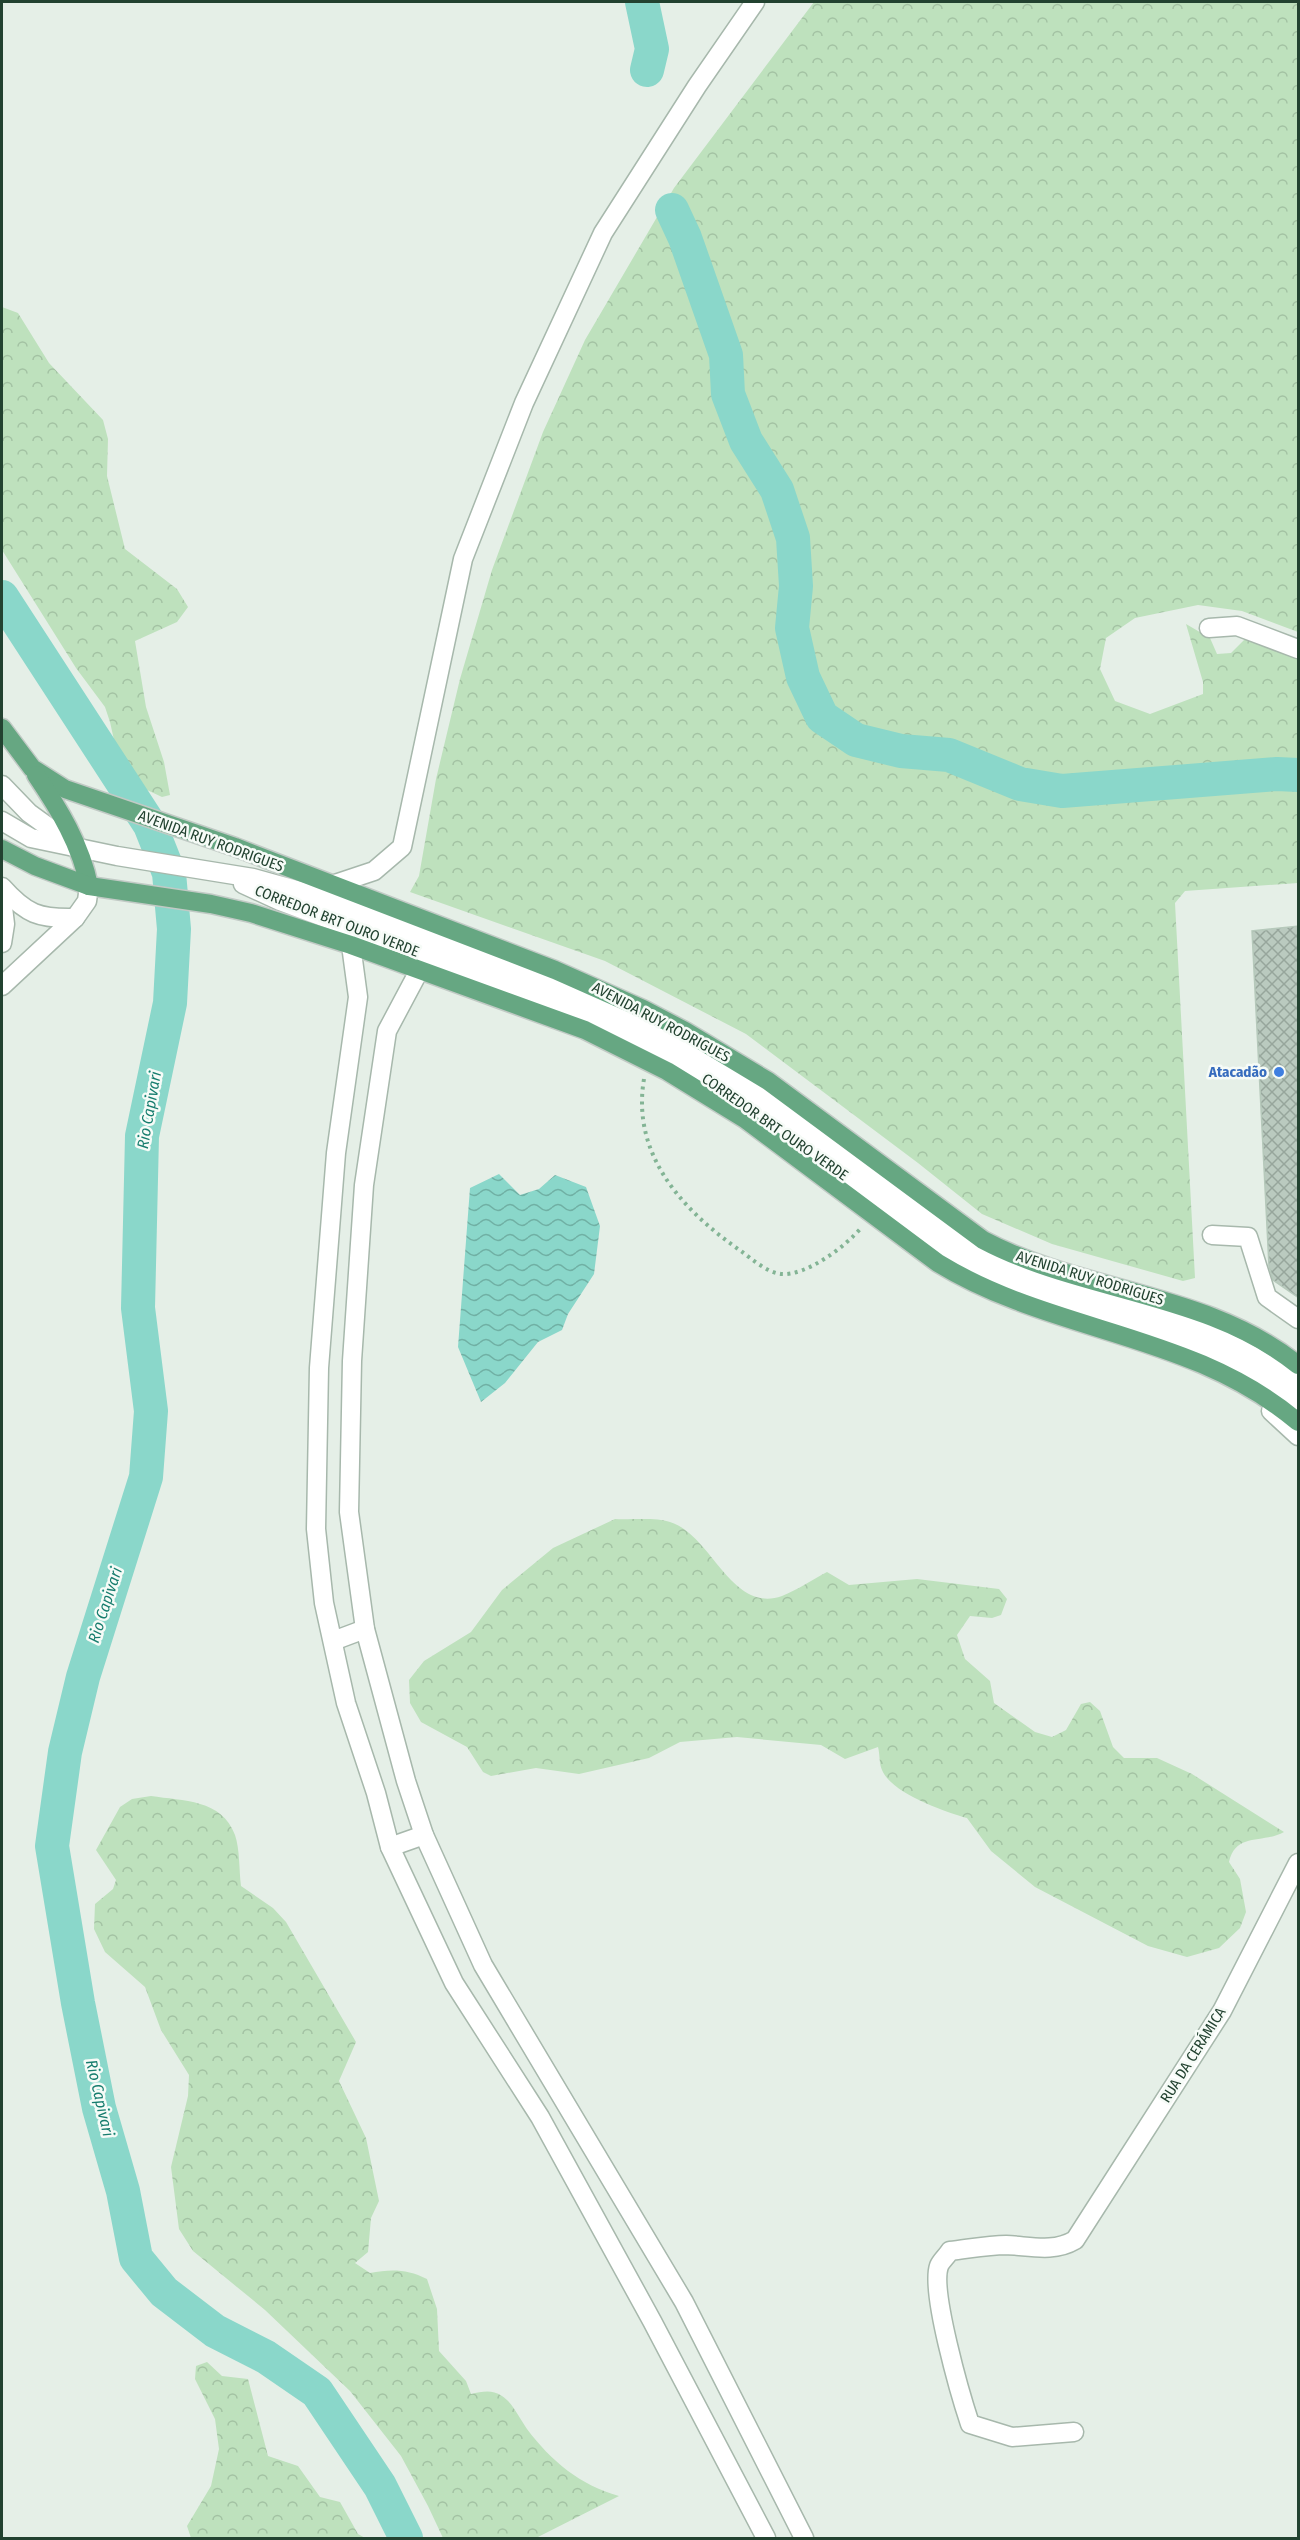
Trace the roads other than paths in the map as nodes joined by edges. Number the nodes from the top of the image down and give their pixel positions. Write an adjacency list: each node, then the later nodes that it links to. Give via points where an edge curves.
1 (755, 2): 11 (street, via 603,233 524,404 463,559 402,848 374,871)
2 (1209, 628): 3 (street, via 1236,626)
3 (1299, 649)
4 (2, 728): 5 (main road, AVENIDA RUY RODRIGUES)
5 (32, 768): 8 (main road); 11 (main road, AVENIDA RUY RODRIGUES, via 65,789)
6 (2, 785): 8 (street, CORREDOR BRT OURO VERDE, via 29,813)
7 (2, 821): 8 (street, CORREDOR BRT OURO VERDE, via 31,838)
8 (78, 848): 10 (street, CORREDOR BRT OURO VERDE); 12 (main road)
9 (2, 849): 12 (main road)
10 (198, 869): 24 (street, CORREDOR BRT OURO VERDE, via 308,893 625,1018 759,1094 976,1254 1018,1274 1201,1330 1243,1350); 25 (street, CORREDOR BRT OURO VERDE, via 548,1000 632,1037 753,1107 966,1264 1033,1294 1201,1346 1247,1367)
11 (332, 885): 23 (main road, AVENIDA RUY RODRIGUES, via 573,977 685,1031 776,1086 965,1228 1003,1251 1211,1318 1245,1332)
12 (89, 886): 15 (street, via 87,901); 17 (main road, via 251,913)
13 (2, 887): 15 (street, via 32,914 52,919)
14 (2, 899): 16 (street)
15 (75, 918): 19 (street)
16 (2, 943)
17 (351, 945): 18 (main road); 29 (street, via 358,997 336,1153 319,1368 316,1529 324,1603)
18 (420, 969): 22 (main road, via 585,1030 650,1062 745,1119 938,1263 981,1288 1028,1307); 28 (street, via 387,1031 364,1185 352,1361 349,1512)
19 (2, 986)
20 (1212, 1235): 21 (street, via 1248,1237 1267,1296)
21 (1299, 1319)
22 (1196, 1360): 26 (main road, via 1243,1383); 27 (street, via 1250,1392)
23 (1299, 1365)
24 (1299, 1386)
25 (1299, 1403)
26 (1299, 1422)
27 (1299, 1436)
28 (365, 1629): 29 (street); 30 (street)
29 (333, 1641): 31 (street, via 346,1703)
30 (424, 1835): 31 (street); 35 (street, via 483,1965 684,2302)
31 (390, 1847): 34 (street, via 454,1983 540,2117)
32 (1299, 1863): 33 (street, RUA DA CERÁMICA, via 1222,2011 1075,2240 1064,2246 1043,2248 1004,2245 950,2251 939,2267 940,2304 958,2390 970,2424 1012,2436)
33 (1074, 2432)
34 (766, 2538)
35 (804, 2538)

